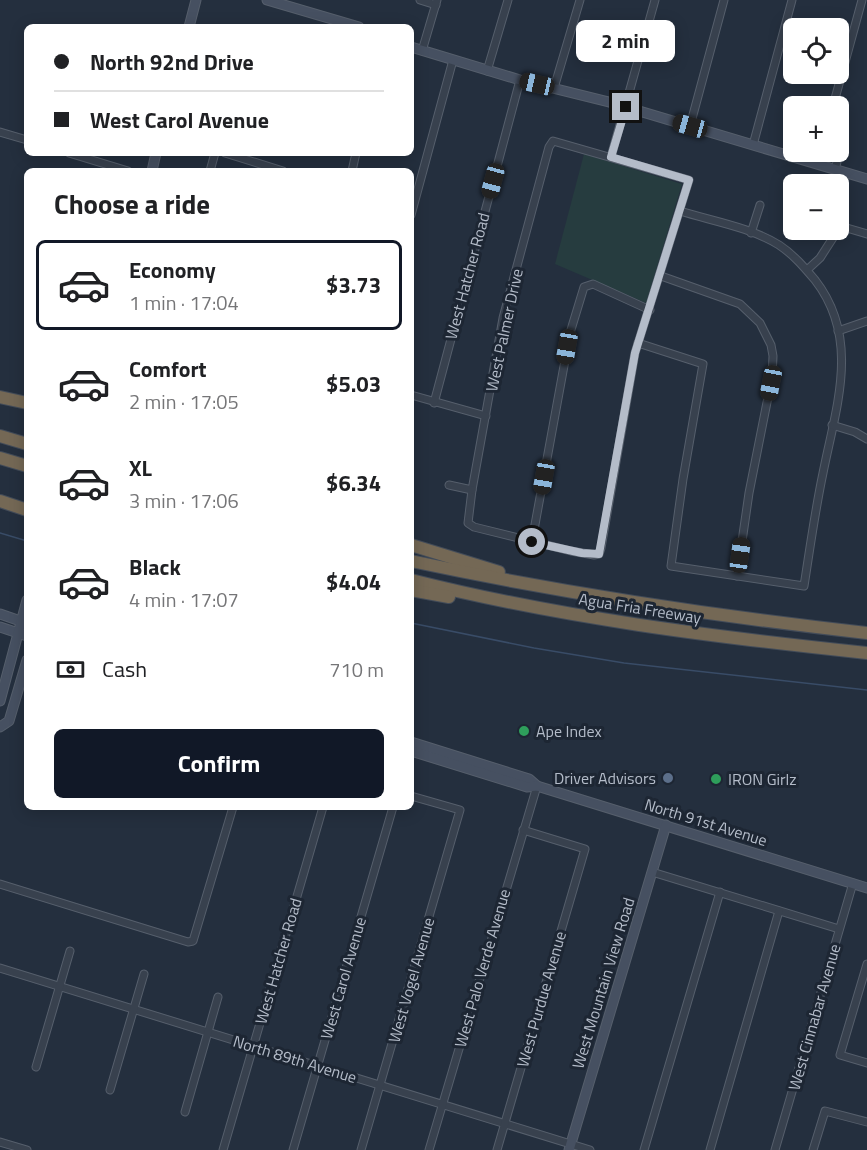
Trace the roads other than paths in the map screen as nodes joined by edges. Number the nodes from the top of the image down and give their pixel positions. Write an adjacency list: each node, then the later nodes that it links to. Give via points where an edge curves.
1 (196, 0): 11 (street)
2 (267, 0): 12 (street)
3 (420, 0): 10 (street)
4 (508, 0): 16 (street)
5 (580, 0): 18 (street)
6 (655, 0): 20 (street)
7 (724, 0): 21 (street)
8 (792, 0): 24 (street)
9 (862, 0): 19 (street)
10 (437, 2): 14 (street)
11 (190, 24)
12 (349, 24)
13 (414, 48): 14 (street)
14 (422, 51): 15 (street)
15 (453, 60): 16 (street); 33 (street)
16 (487, 71): 17 (street)
17 (520, 80): 18 (street); 49 (street, West Hatcher Road)
18 (554, 88): 20 (street)
19 (836, 96)
20 (626, 107): 21 (street); 27 (street)
21 (690, 126): 24 (street)
22 (0, 132): 23 (street)
23 (24, 139)
24 (753, 145): 31 (street)
25 (79, 156): 29 (street)
26 (234, 156): 30 (street)
27 (611, 157): 35 (street, via 689,180); 50 (street, West Palmer Drive, via 553,141 549,147 505,311)
28 (837, 162): 31 (street)
29 (118, 168)
30 (272, 168)
31 (835, 169): 32 (street)
32 (867, 179)
33 (414, 204)
34 (760, 205): 37 (street)
35 (680, 211): 37 (street); 41 (street)
36 (849, 230): 38 (street)
37 (751, 232): 40 (street, via 778,245)
38 (867, 234)
39 (831, 240): 40 (street)
40 (807, 270): 44 (street, via 826,297)
41 (661, 276): 42 (street); 64 (street, via 734,301 750,312 766,332 773,356)
42 (650, 310): 45 (street); 61 (street, via 593,284 584,287 570,333)
43 (867, 321): 44 (street)
44 (838, 331): 51 (street, via 843,368)
45 (638, 343): 61 (street, via 599,554); 64 (street, via 703,364 671,566)
46 (414, 396): 49 (street)
47 (0, 397): 48 (highway)
48 (24, 402)
49 (434, 403): 50 (street)
50 (486, 416): 58 (street, West Palmer Drive)
51 (832, 425): 53 (street); 64 (street, via 804,586)
52 (0, 436): 54 (highway)
53 (867, 439)
54 (24, 443)
55 (0, 458): 56 (highway)
56 (24, 465)
57 (449, 485): 58 (street)
58 (472, 490): 61 (street, West Palmer Drive, via 468,523)
59 (0, 501): 60 (highway)
60 (24, 509)
61 (532, 542)
62 (414, 546): 67 (highway, via 510,574)
63 (414, 562): 67 (highway, Agua Fria Freeway)
64 (737, 576)
65 (414, 581): 68 (highway, Agua Fria Freeway)
66 (414, 591): 68 (highway, via 532,612)
67 (679, 610): 72 (highway, Agua Fria Freeway)
68 (566, 613): 74 (highway, Agua Fria Freeway, via 662,629)
69 (0, 614): 70 (street)
70 (24, 622)
71 (0, 627): 73 (street)
72 (867, 633)
73 (23, 634): 76 (street)
74 (867, 653)
75 (24, 670): 77 (street, via 9,721)
76 (0, 701)
77 (0, 727)
78 (414, 743): 80 (street, North 91st Avenue)
79 (414, 752): 80 (street, North 91st Avenue)
80 (440, 756): 81 (street, North 91st Avenue, via 527,787)
81 (537, 786): 86 (street, North 91st Avenue); 87 (street, West Palo Verde Avenue)
82 (414, 797): 107 (street, West Vogel Avenue, via 460,810)
83 (232, 810): 90 (street, via 193,941)
84 (322, 810): 103 (street, West Hatcher Road)
85 (392, 810): 105 (street, West Carol Avenue)
86 (666, 825): 88 (street, West Mountain View Road); 89 (street, North 91st Avenue)
87 (523, 830): 109 (street, West Palo Verde Avenue); 112 (street, West Purdue Avenue, via 585,849)
88 (652, 872): 92 (street); 114 (street, West Mountain View Road)
89 (853, 883): 91 (street, North 91st Avenue); 94 (street, West Cinnabar Avenue)
90 (0, 884)
91 (867, 888)
92 (720, 892): 93 (street); 122 (street)
93 (779, 911): 94 (street); 123 (street)
94 (839, 929): 124 (street, West Cinnabar Avenue)
95 (70, 951): 99 (street)
96 (867, 964): 104 (street, via 840,1055)
97 (0, 968): 99 (street, North 89th Avenue)
98 (144, 974): 101 (street)
99 (59, 986): 101 (street, North 89th Avenue); 106 (street)
100 (218, 997): 102 (street)
101 (134, 1010): 102 (street, North 89th Avenue); 108 (street)
102 (208, 1033): 103 (street, North 89th Avenue); 110 (street)
103 (254, 1047): 105 (street, North 89th Avenue); 116 (street, West Hatcher Road)
104 (867, 1063)
105 (317, 1066): 107 (street, North 89th Avenue); 117 (street, West Carol Avenue)
106 (36, 1067)
107 (380, 1086): 109 (street, North 89th Avenue); 118 (street, West Vogel Avenue)
108 (110, 1090)
109 (442, 1105): 112 (street, North 89th Avenue); 119 (street, West Palo Verde Avenue)
110 (185, 1112)
111 (867, 1122): 125 (street, via 825,1111)
112 (505, 1124): 114 (street, North 89th Avenue); 120 (street, West Purdue Avenue)
113 (0, 1142): 115 (street)
114 (570, 1147): 121 (street, North 89th Avenue)
115 (27, 1150)
116 (223, 1150)
117 (293, 1150)
118 (361, 1150)
119 (429, 1150)
120 (497, 1150)
121 (590, 1150)
122 (644, 1150)
123 (710, 1150)
124 (775, 1150)
125 (813, 1150)

